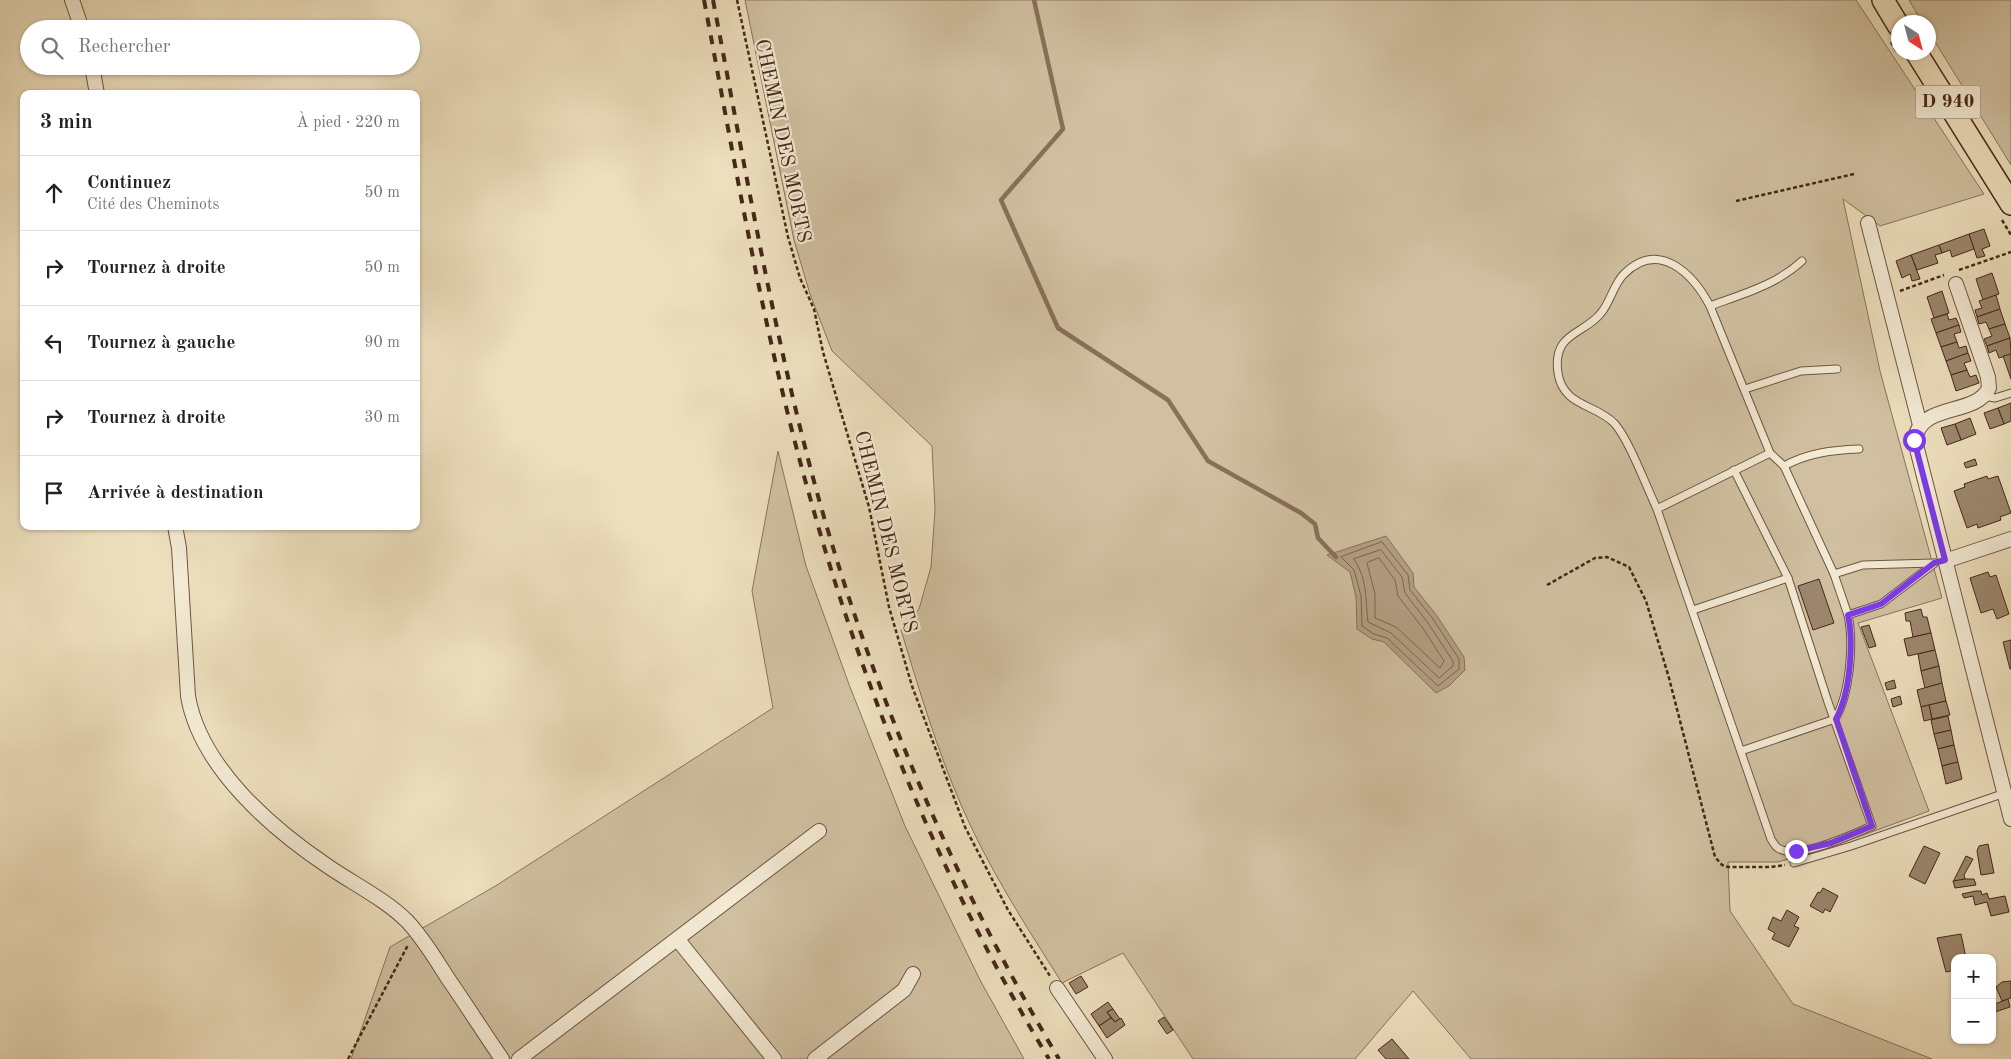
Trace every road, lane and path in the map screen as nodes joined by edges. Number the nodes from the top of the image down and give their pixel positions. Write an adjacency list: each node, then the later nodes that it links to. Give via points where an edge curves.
1 (72, 0): 5 (street)
2 (737, 0): 43 (path, CHEMIN DES MORTS, via 788,237 814,309 821,346 869,507 891,614 912,686 965,827 1013,918)
3 (1883, 0): 4 (main road)
4 (1892, 15)
5 (79, 20)
6 (1921, 60): 11 (main road, D 940)
7 (94, 75): 8 (street)
8 (97, 90)
9 (1854, 174): 10 (path)
10 (1736, 201)
11 (2011, 204)
12 (1868, 223): 20 (street)
13 (1802, 261): 15 (lane, via 1772,282)
14 (1956, 284): 19 (street, via 1988,377 1989,388)
15 (1710, 306): 17 (lane); 25 (lane, via 1680,267 1665,260 1647,261 1619,280 1601,314 1568,338 1558,359 1559,376 1573,400 1610,420 1620,431)
16 (1836, 369): 17 (lane, via 1794,373)
17 (1745, 389): 22 (lane)
18 (2011, 393): 19 (lane, via 1995,398)
19 (1984, 396): 20 (street, via 1938,414)
20 (1920, 425): 28 (street, via 1914,440)
21 (1859, 449): 23 (lane, via 1832,450)
22 (1770, 453): 23 (lane); 24 (lane)
23 (1784, 466): 29 (lane)
24 (1734, 470): 25 (lane); 30 (lane)
25 (1658, 509): 32 (lane)
26 (176, 530): 40 (street, via 186,686 200,735 229,780 277,827 319,861 400,915)
27 (2011, 539): 28 (street)
28 (1939, 562): 29 (lane, via 1863,565); 33 (lane, via 1881,604); 36 (street)
29 (1834, 574): 33 (lane)
30 (1788, 578): 32 (lane); 34 (lane)
31 (1547, 585): 39 (path, via 1595,558 1607,557 1629,567 1648,609 1669,678 1715,857 1722,865 1734,867)
32 (1693, 610): 35 (lane)
33 (1848, 615): 34 (lane, via 1848,680)
34 (1836, 719): 35 (lane); 35 (lane, via 1872,826 1831,843 1789,851 1774,845)
35 (1741, 751)
36 (2006, 784): 37 (street); 39 (lane, via 1842,849)
37 (2011, 819)
38 (819, 832): 41 (street)
39 (1794, 863)
40 (415, 930): 44 (path, via 395,975); 45 (street)
41 (678, 940): 46 (street); 47 (street)
42 (913, 974): 48 (street, via 904,990)
43 (1057, 988): 49 (street)
44 (348, 1059)
45 (502, 1059)
46 (519, 1059)
47 (774, 1059)
48 (815, 1059)
49 (1105, 1059)

